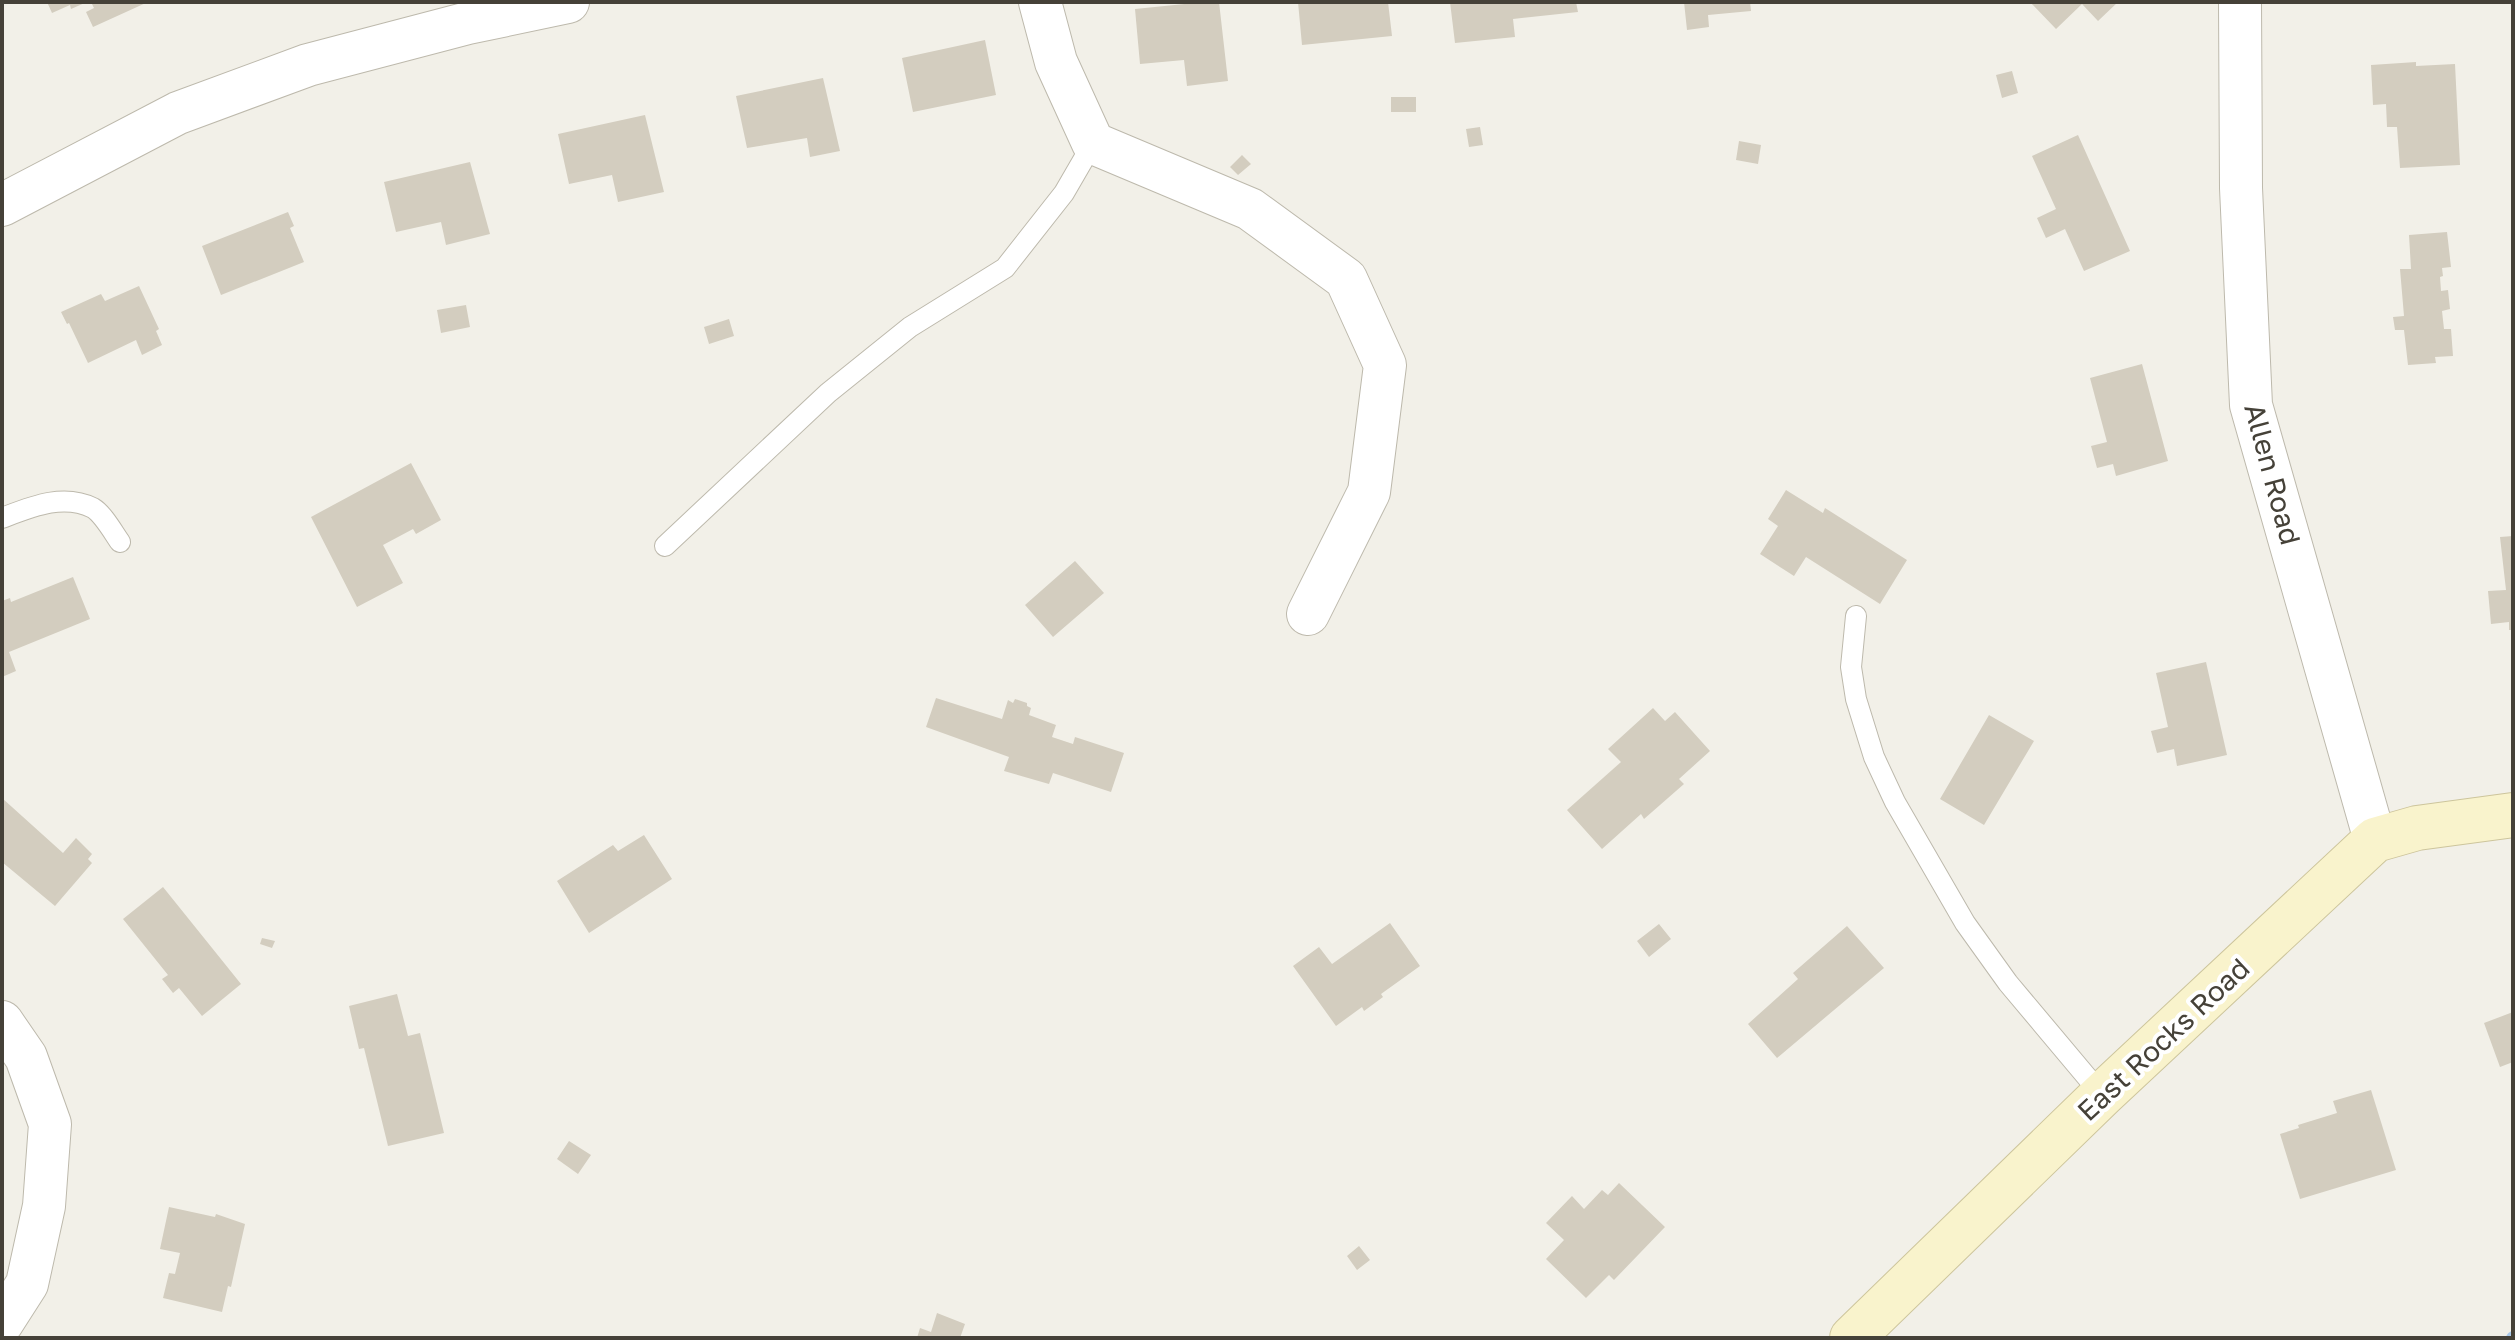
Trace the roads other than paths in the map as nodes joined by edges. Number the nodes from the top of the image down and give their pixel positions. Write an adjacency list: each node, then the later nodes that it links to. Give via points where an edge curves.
1 (568, 2): 4 (street)
2 (1040, 2): 5 (street, via 1056,62)
3 (2240, 2): 13 (street, Allen Road, via 2241,188 2251,405)
4 (463, 13): 6 (street, via 178,113)
5 (1093, 143): 9 (lane, via 1064,193 1005,268 910,327 828,393); 10 (street, via 1250,209 1346,279 1385,365 1369,492)
6 (2, 205)
7 (2, 518): 8 (lane, via 64,500 95,509)
8 (120, 542)
9 (665, 546)
10 (1308, 614)
11 (1856, 616): 15 (lane, via 1851,667 1856,699 1895,802 1965,923)
12 (2513, 815): 13 (street, East Rocks Road, via 2417,828)
13 (2375, 840): 15 (street, East Rocks Road)
14 (2, 1022): 16 (street, via 26,1057 50,1124 44,1206 27,1284)
15 (2102, 1095): 17 (street, East Rocks Road)
16 (2, 1323)
17 (1852, 1338)

